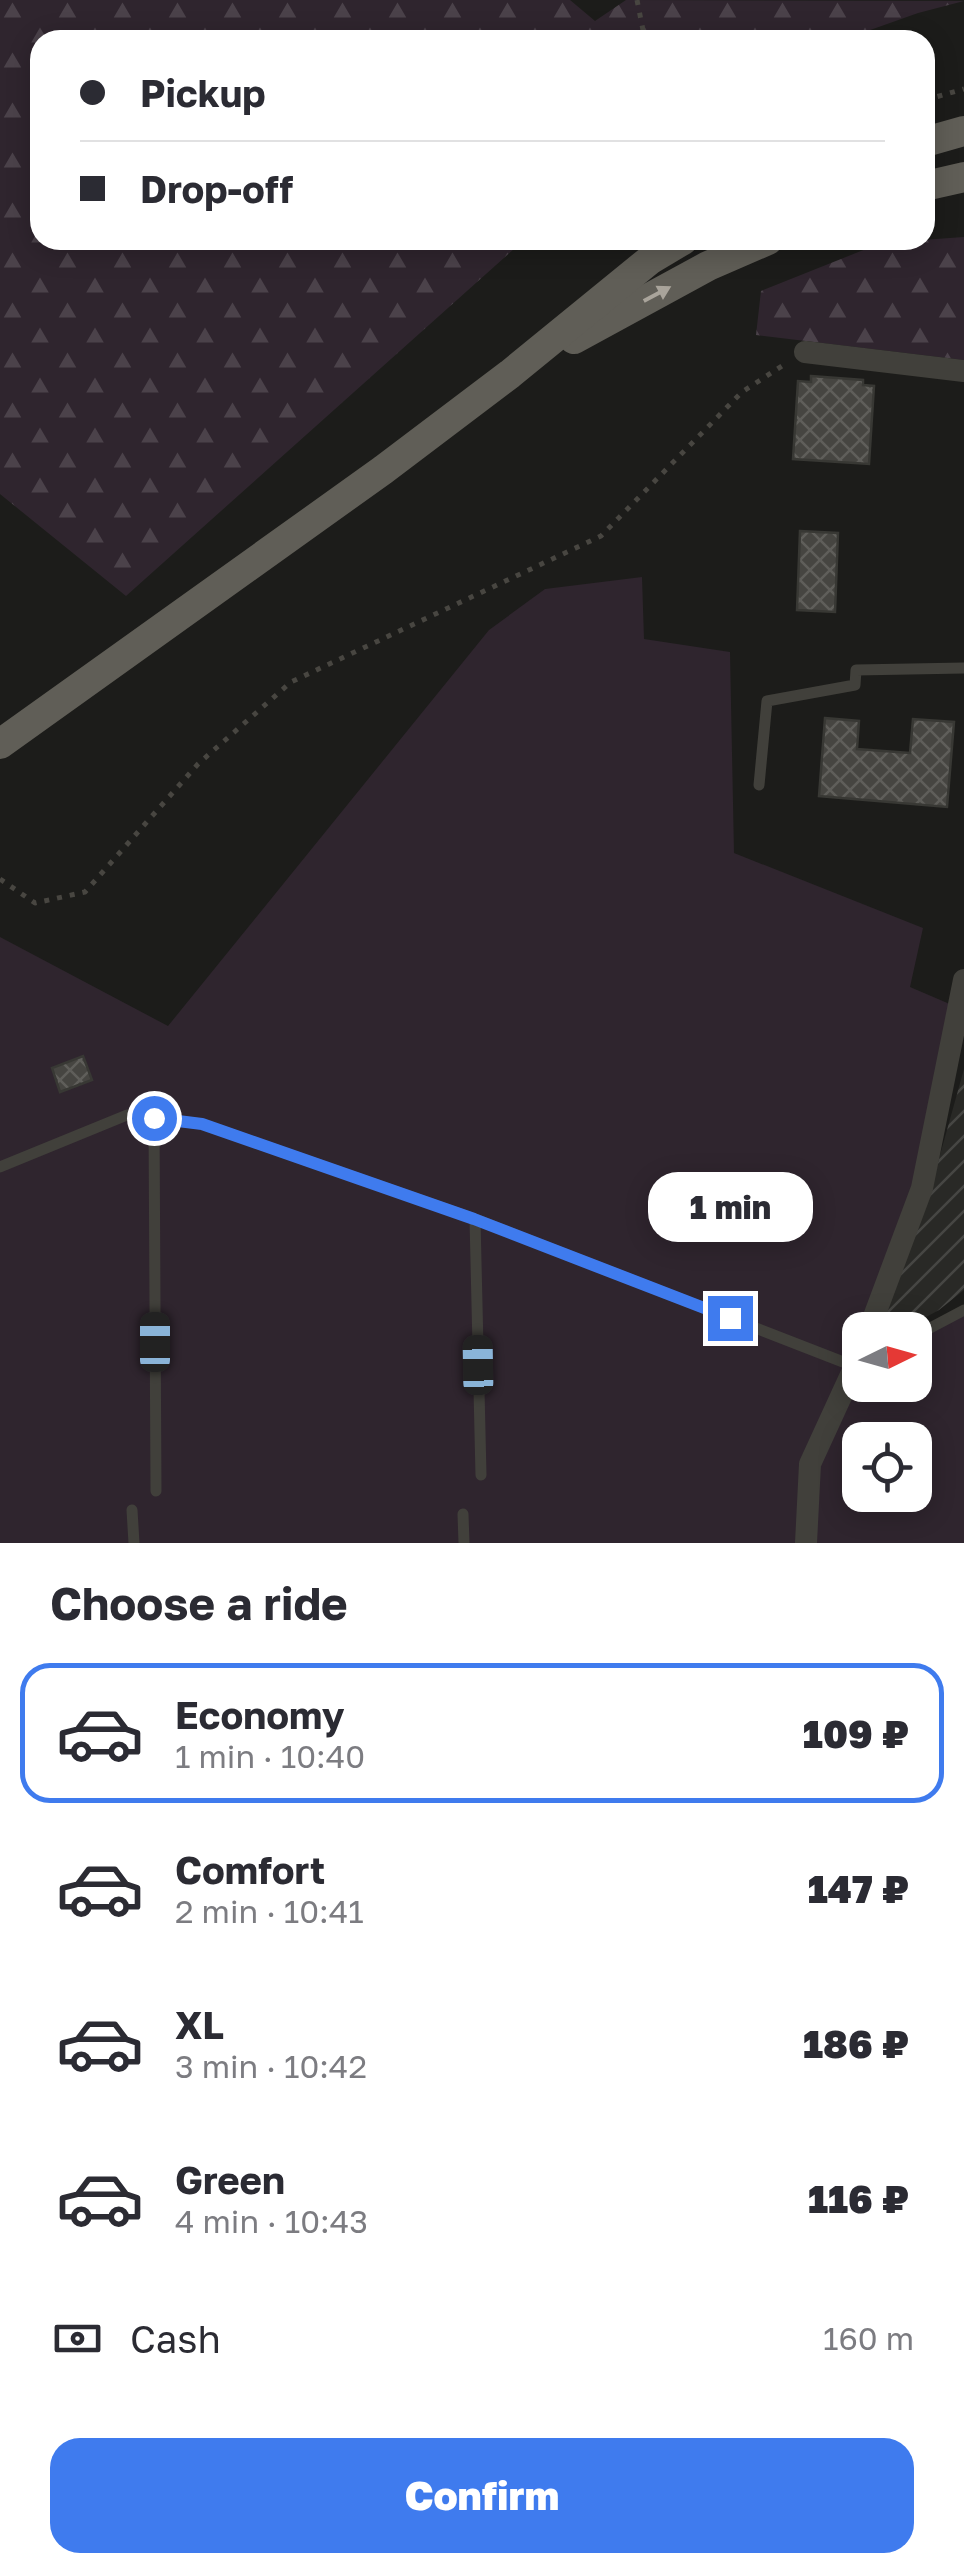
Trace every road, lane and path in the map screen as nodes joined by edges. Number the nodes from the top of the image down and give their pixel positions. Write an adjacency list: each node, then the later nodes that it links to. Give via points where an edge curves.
1 (637, 0): 2 (path)
2 (642, 30)
3 (964, 89): 4 (path)
4 (935, 97)
5 (964, 131): 6 (main road)
6 (935, 139)
7 (964, 177): 8 (main road)
8 (935, 184)
9 (666, 250): 13 (main road)
10 (745, 250): 13 (main road, one-way to 10)
11 (805, 352): 12 (street); 17 (path, via 742,392 601,536 292,682 198,764 84,892 35,902)
12 (964, 371)
13 (510, 374): 15 (main road)
14 (964, 668): 16 (lane, via 856,670 855,685 767,701)
15 (0, 744)
16 (759, 785)
17 (0, 879)
18 (964, 980): 19 (street)
19 (958, 1045): 24 (street, via 922,1188)
20 (154, 1118): 21 (lane, via 127,1115); 22 (lane, via 202,1124); 29 (lane)
21 (0, 1167)
22 (474, 1219): 26 (lane); 28 (lane)
23 (964, 1310): 25 (lane)
24 (876, 1312)
25 (932, 1327)
26 (842, 1356)
27 (842, 1396): 34 (street, via 810,1464)
28 (481, 1475)
29 (156, 1490)
30 (132, 1510): 32 (lane)
31 (464, 1514): 33 (lane)
32 (134, 1543)
33 (464, 1543)
34 (806, 1543)

